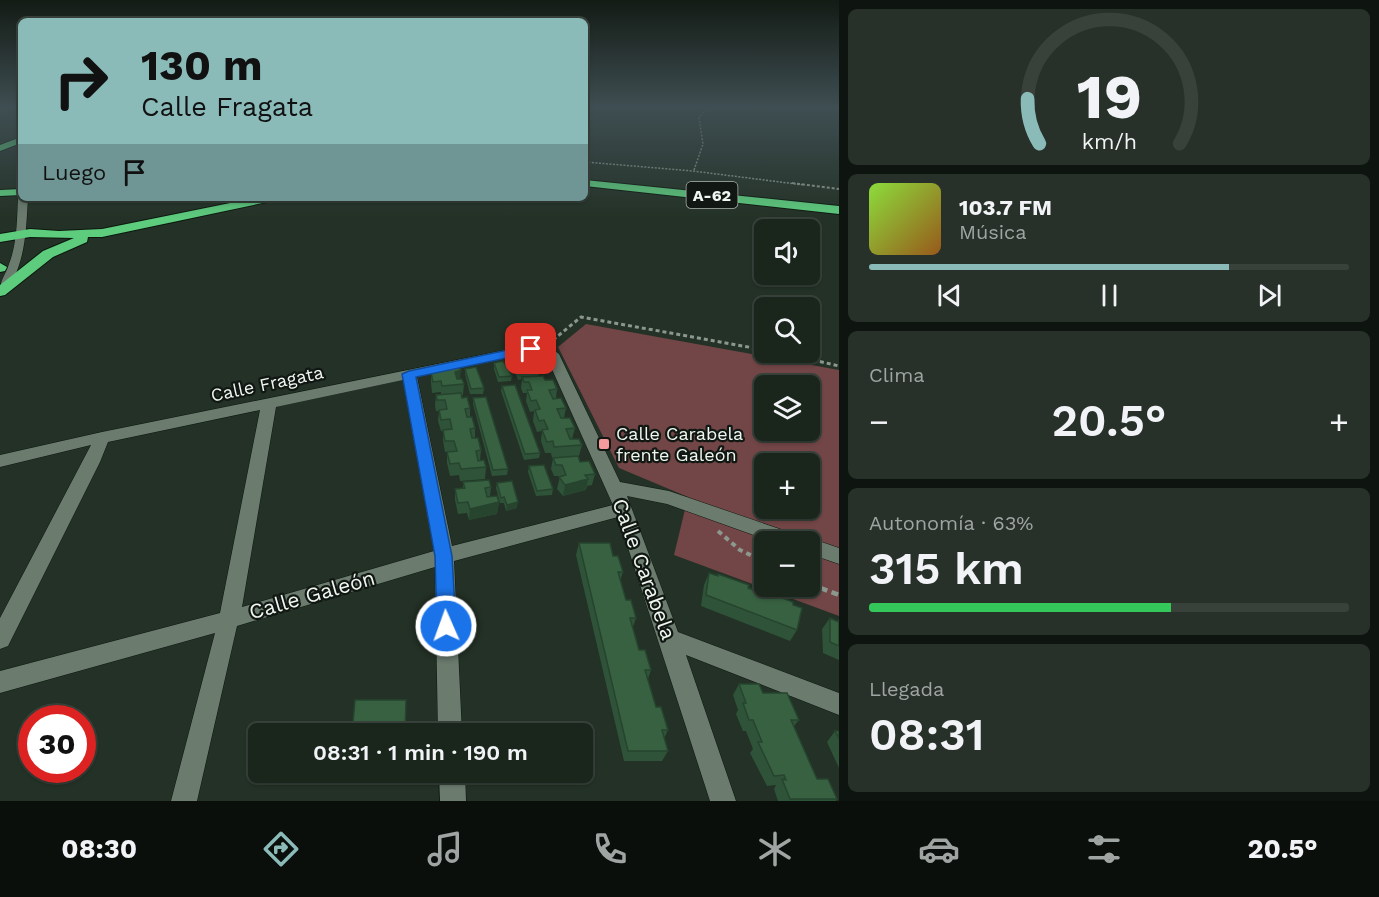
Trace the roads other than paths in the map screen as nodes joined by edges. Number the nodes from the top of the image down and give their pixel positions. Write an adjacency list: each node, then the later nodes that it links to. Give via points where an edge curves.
1 (0, 149): 2 (highway)
2 (18, 149)
3 (588, 173): 5 (highway)
4 (588, 173): 6 (highway, A-62)
5 (619, 174)
6 (687, 181)
7 (18, 182): 8 (highway)
8 (0, 183)
9 (708, 183): 13 (highway, A-62)
10 (588, 185): 16 (highway, A-62)
11 (18, 192): 12 (highway)
12 (0, 193)
13 (839, 199)
14 (257, 201): 17 (highway)
15 (23, 202): 18 (street)
16 (839, 210)
17 (102, 233): 18 (highway); 20 (highway, via 48,254)
18 (21, 234): 19 (highway); 20 (street, via 15,265)
19 (0, 238)
20 (0, 292)
21 (543, 349): 22 (street, Calle Fragata); 26 (street, Calle Carabela, via 552,354)
22 (409, 374): 23 (street, Calle Fragata); 30 (street)
23 (269, 403): 24 (street, Calle Fragata); 32 (street)
24 (102, 437): 25 (street, Calle Fragata); 33 (street)
25 (0, 461)
26 (614, 487): 27 (street, Calle Carabela); 28 (street, via 669,498)
27 (624, 509): 30 (street, Calle Galeón); 34 (street, Calle Carabela)
28 (764, 531)
29 (820, 549): 31 (street)
30 (444, 556): 32 (street, Calle Galeón); 37 (street)
31 (839, 556)
32 (229, 619): 35 (street, Calle Galeón); 39 (street)
33 (0, 639)
34 (670, 639): 36 (street); 41 (street, Calle Carabela)
35 (0, 682)
36 (839, 704)
37 (450, 723)
38 (452, 783): 40 (street)
39 (184, 801)
40 (453, 801)
41 (723, 801)

